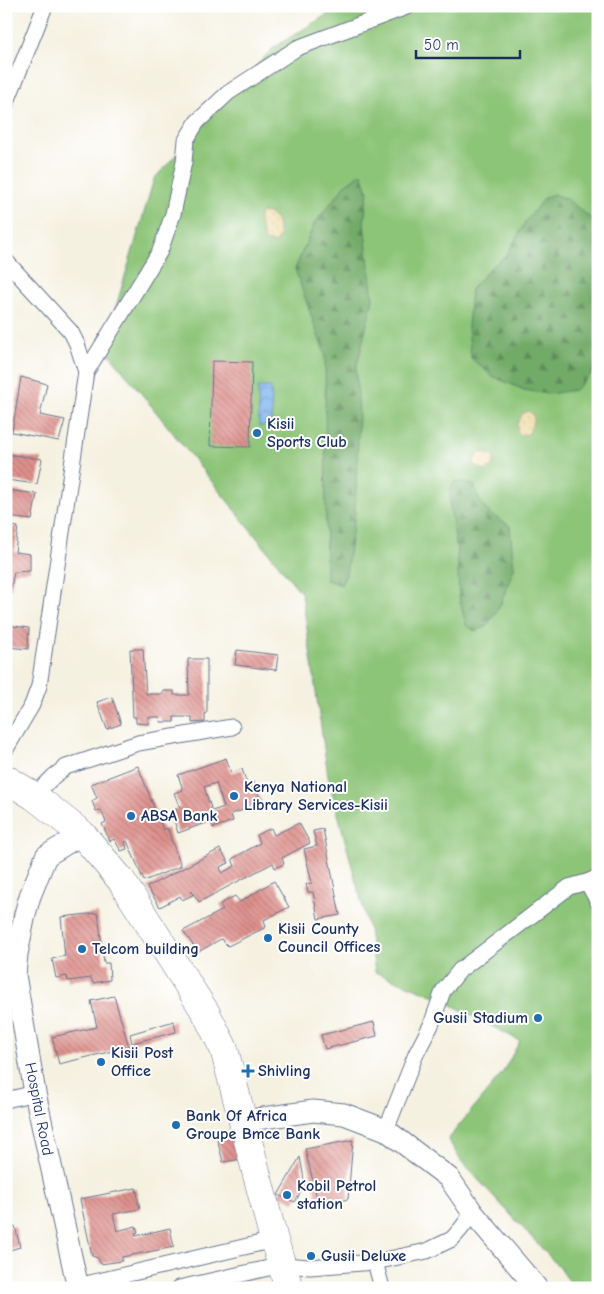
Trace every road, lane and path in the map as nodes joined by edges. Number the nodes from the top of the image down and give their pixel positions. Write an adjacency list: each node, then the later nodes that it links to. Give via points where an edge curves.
1 (45, 6): 3 (street)
2 (409, 6): 5 (street, via 297,48 228,94 197,122 186,140 174,214 160,250)
3 (6, 104)
4 (6, 261): 5 (street, via 71,332)
5 (86, 372): 7 (street, via 39,686 32,705)
6 (232, 727): 9 (street, via 138,743 66,767)
7 (6, 749)
8 (6, 779): 9 (highway)
9 (34, 796): 10 (highway)
10 (82, 834): 13 (street, Hospital Road, via 46,856 30,896 17,954 15,975); 15 (highway, via 121,880 206,1013 224,1049)
11 (592, 880): 12 (street); 16 (street, via 570,887 460,970 443,991)
12 (598, 902)
13 (35, 1093): 14 (street); 20 (street, Hospital Road)
14 (6, 1100)
15 (242, 1121): 16 (street, via 313,1111 344,1114); 19 (highway)
16 (386, 1130): 17 (street, via 449,1178)
17 (473, 1213): 18 (street, via 452,1239 427,1251); 23 (street)
18 (375, 1262): 19 (street); 22 (street)
19 (287, 1265): 20 (street); 21 (street)
20 (77, 1287)
21 (180, 1288)
22 (382, 1288)
23 (536, 1288)

